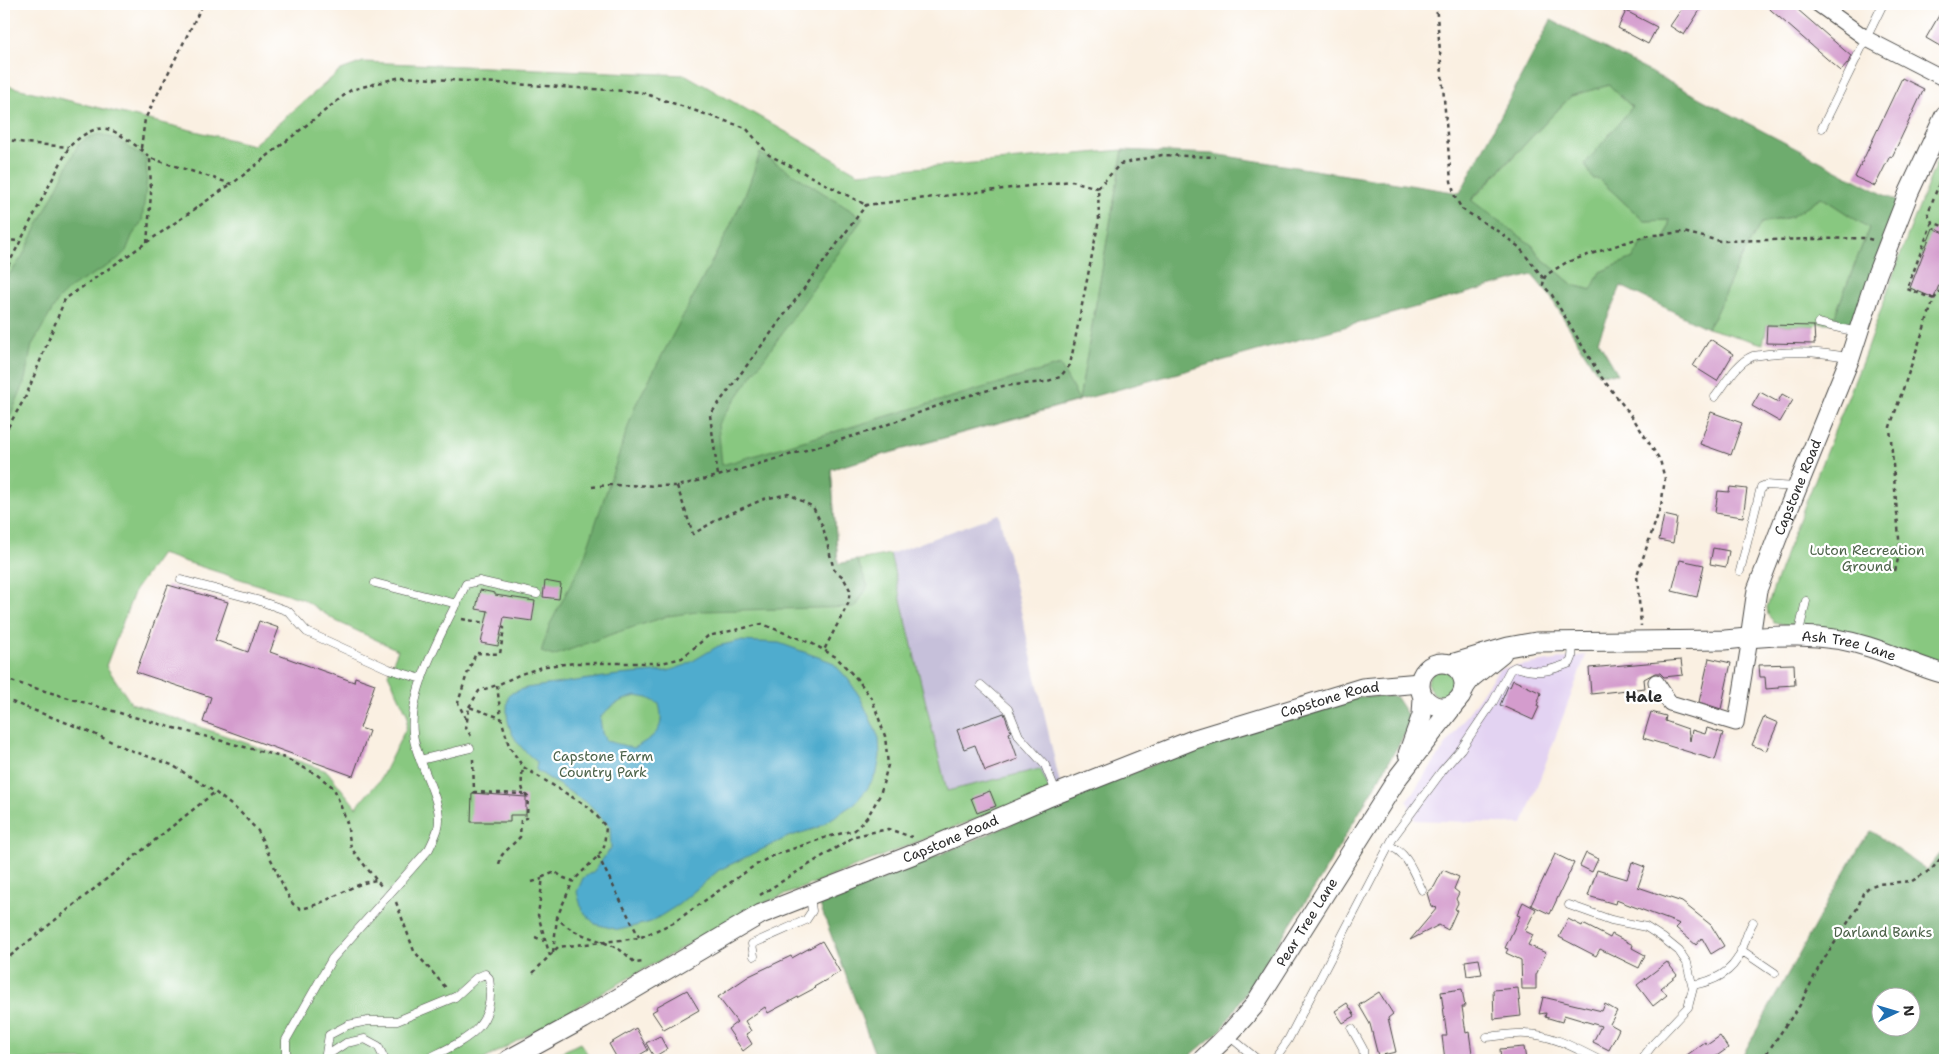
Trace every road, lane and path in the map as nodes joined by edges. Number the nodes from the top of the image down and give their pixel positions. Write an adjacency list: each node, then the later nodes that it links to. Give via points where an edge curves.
1 (203, 4): 11 (path, via 145,119)
2 (1436, 4): 25 (path, via 1455,197 1462,209 1519,247)
3 (1818, 4): 5 (street)
4 (1883, 4): 5 (lane)
5 (1866, 39): 6 (street); 8 (lane)
6 (1945, 79)
7 (1945, 115): 23 (street, Capstone Road, via 1909,192)
8 (1822, 128)
9 (4, 139): 10 (path)
10 (70, 147): 11 (path, via 78,138 92,131 107,129); 21 (path)
11 (141, 148): 13 (path)
12 (1215, 157): 16 (path, via 1162,155 1120,164)
13 (150, 158): 15 (path); 22 (path)
14 (1945, 168): 18 (path, via 1928,212)
15 (232, 184): 17 (path, via 352,90 401,77 640,92 746,128 768,155); 22 (path)
16 (1098, 188): 17 (path, via 1072,181); 33 (path, via 1099,220 1070,365 1060,377 1045,382 1003,386 954,400 870,431)
17 (866, 205): 33 (path, via 710,415)
18 (1932, 222): 19 (path); 27 (path, via 1907,290)
19 (1945, 227)
20 (4, 240): 21 (path)
21 (20, 242): 24 (path)
22 (147, 243): 32 (path, via 65,299 26,396)
23 (1889, 245): 25 (path, via 1866,238 1720,241 1683,232 1645,236 1568,262 1546,274); 29 (street, Capstone Road)
24 (4, 273)
25 (1544, 279): 50 (path, via 1543,285 1599,374 1660,460 1665,479 1661,506 1637,575)
26 (1945, 285): 27 (path)
27 (1934, 299): 38 (path, via 1890,427 1900,551)
28 (1818, 323): 29 (lane)
29 (1859, 333): 30 (street, Capstone Road)
30 (1850, 358): 31 (lane, via 1827,352 1753,356 1740,364); 36 (street, Capstone Road)
31 (1715, 397)
32 (4, 434)
33 (718, 476): 34 (path)
34 (677, 486): 35 (path); 52 (path, via 693,534 764,499 789,494 813,506 823,527 834,570 843,577 850,590 848,604)
35 (592, 487)
36 (1797, 487): 37 (lane, via 1761,487); 48 (street, Capstone Road, via 1757,590)
37 (1740, 571)
38 (1895, 571)
39 (181, 580): 56 (lane, via 288,611 307,632 389,669)
40 (375, 583): 43 (lane)
41 (537, 594): 43 (lane, via 479,581 466,584)
42 (1806, 601): 47 (lane)
43 (457, 604): 44 (lane)
44 (450, 617): 45 (path); 56 (lane)
45 (485, 624)
46 (502, 627): 65 (path, via 500,654 476,653 466,677 458,703)
47 (1798, 637): 48 (street, Ash Tree Lane); 54 (street, Ash Tree Lane, via 1834,639 1868,646)
48 (1750, 638): 50 (street); 57 (street, via 1736,723 1670,703)
49 (1573, 641): 50 (street); 51 (street); 75 (lane, via 1570,663 1547,672 1514,667 1510,670 1493,702)
50 (1642, 641)
51 (1508, 647): 53 (street); 61 (street, via 1471,678)
52 (824, 650): 59 (path, via 762,624 708,636 682,658 662,663 546,666); 92 (path, via 836,657 872,699 885,736 888,765 880,795 868,816 855,830 766,859 673,924)
53 (1451, 664): 60 (street, via 1430,666 1421,676); 61 (street, via 1464,681)
54 (1945, 674)
55 (4, 679): 81 (path, via 285,758 316,774 334,788 347,824 351,848)
56 (422, 679): 69 (lane, via 412,733)
57 (1656, 682)
58 (981, 685): 74 (lane, via 1008,709 1019,736 1045,765)
59 (497, 686): 63 (path, via 479,691); 64 (path)
60 (1422, 691): 61 (street, via 1436,707 1443,708); 71 (street, Pear Tree Lane, via 1422,715); 74 (street, Capstone Road, via 1362,688 1195,739)
61 (1461, 695): 71 (street, Pear Tree Lane)
62 (4, 699): 72 (path, via 172,765)
63 (469, 707): 64 (path); 65 (path)
64 (500, 718): 70 (path, via 510,746)
65 (466, 721): 66 (path)
66 (472, 739)
67 (470, 748): 69 (lane)
68 (472, 757): 73 (path, via 474,792)
69 (420, 760): 85 (lane, via 437,804 439,827 429,849)
70 (524, 767): 73 (path, via 521,784); 78 (path, via 590,808 606,828 604,847)
71 (1399, 776): 106 (street, Pear Tree Lane, via 1253,1008)
72 (215, 792): 81 (path, via 258,831 286,892 293,904 301,909 329,901 362,882); 99 (path)
73 (524, 794): 79 (path, via 528,797 527,818 521,819 520,836 502,855)
74 (1057, 794): 76 (street, Capstone Road)
75 (1389, 846): 84 (lane, via 1403,854); 115 (lane, via 1288,1040)
76 (928, 849): 86 (street, Capstone Road); 87 (path, via 910,836 888,828 855,836)
77 (1945, 853): 119 (path, via 1932,869 1912,881 1869,887 1819,967 1800,1005)
78 (598, 856): 82 (path); 92 (path)
79 (499, 864)
80 (542, 879): 82 (path, via 556,872); 83 (path); 93 (path, via 538,915)
81 (377, 880): 85 (path)
82 (573, 881): 89 (path)
83 (532, 882)
84 (1422, 890)
85 (388, 894): 104 (path, via 396,900 414,951); 109 (lane, via 332,959 286,1040)
86 (809, 894): 98 (lane, via 812,911 806,920 752,944); 112 (street, Capstone Road, via 761,914)
87 (753, 899)
88 (1569, 905): 103 (lane, via 1611,920 1646,927 1679,951 1687,963)
89 (557, 917): 94 (path, via 581,934); 96 (path)
90 (1753, 922): 95 (lane)
91 (535, 937): 93 (path)
92 (639, 938): 94 (path)
93 (544, 940): 97 (path)
94 (600, 941): 96 (path, via 558,947); 100 (path, via 623,952 634,963)
95 (1742, 950): 102 (lane); 103 (lane, via 1723,975)
96 (553, 953): 97 (path)
97 (550, 956): 101 (path)
98 (754, 956)
99 (4, 961)
100 (648, 962)
101 (533, 973)
102 (1775, 973)
103 (1693, 985): 118 (lane, via 1686,1010)
104 (455, 997): 108 (lane, via 397,1021 348,1025 329,1035); 111 (lane, via 476,978 485,974 489,978 491,989 485,1020 476,1032)
105 (1352, 1029): 116 (lane)
106 (1228, 1035): 113 (street, Pear Tree Lane); 114 (lane)
107 (1487, 1037): 117 (lane, via 1540,1036 1559,1041)
108 (325, 1058): 110 (lane, via 346,1043 365,1039 378,1046)
109 (286, 1060)
110 (385, 1060)
111 (425, 1060)
112 (508, 1060)
113 (1202, 1060)
114 (1258, 1060)
115 (1274, 1060)
116 (1364, 1060)
117 (1598, 1060)
118 (1641, 1060)
119 (1762, 1060)

